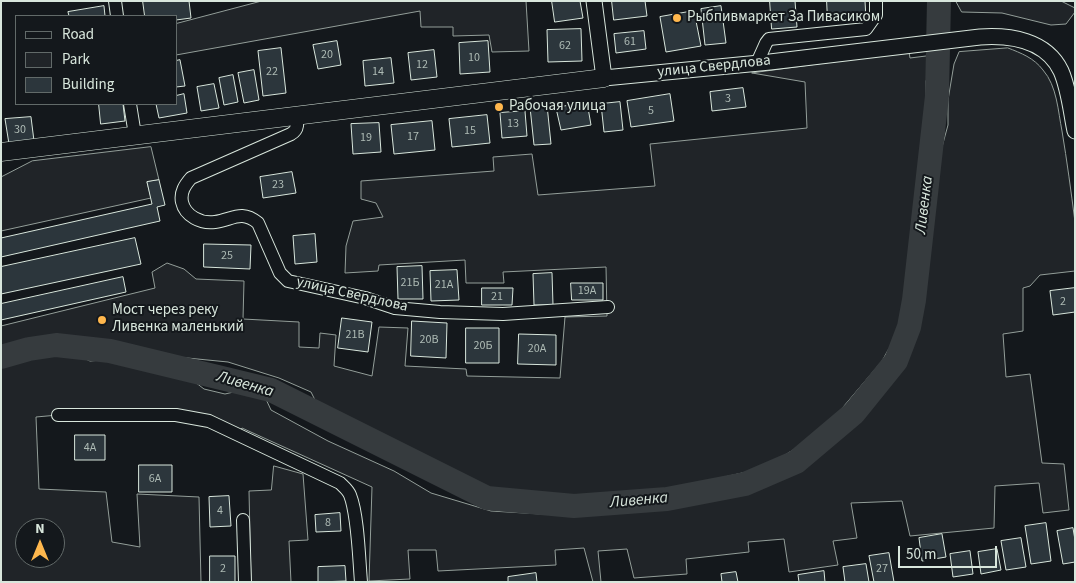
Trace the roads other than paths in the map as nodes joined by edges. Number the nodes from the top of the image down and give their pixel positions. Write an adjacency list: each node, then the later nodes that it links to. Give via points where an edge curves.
1 (115, 1): 4 (street)
2 (594, 1): 6 (street)
3 (876, 1): 5 (street, via 876,15 866,30 769,39)
4 (117, 15)
5 (757, 63): 6 (street, улица Свердлова); 9 (street, улица Свердлова, via 980,36 1022,39 1051,58 1060,70)
6 (604, 78): 8 (main road, улица Свердлова)
7 (130, 105): 10 (street)
8 (294, 116): 10 (main road, улица Свердлова); 12 (street, улица Свердлова, via 297,126 291,134 192,178 183,188 181,199 185,212 207,222 232,216 252,218 258,224 280,273 288,281 395,308 503,314)
9 (1075, 131)
10 (135, 135): 11 (main road, улица Свердлова)
11 (1, 152)
12 (608, 307)
13 (58, 415): 16 (street, via 176,415 209,421 340,483 351,497)
14 (243, 520): 15 (street)
15 (245, 582)
16 (361, 582)

